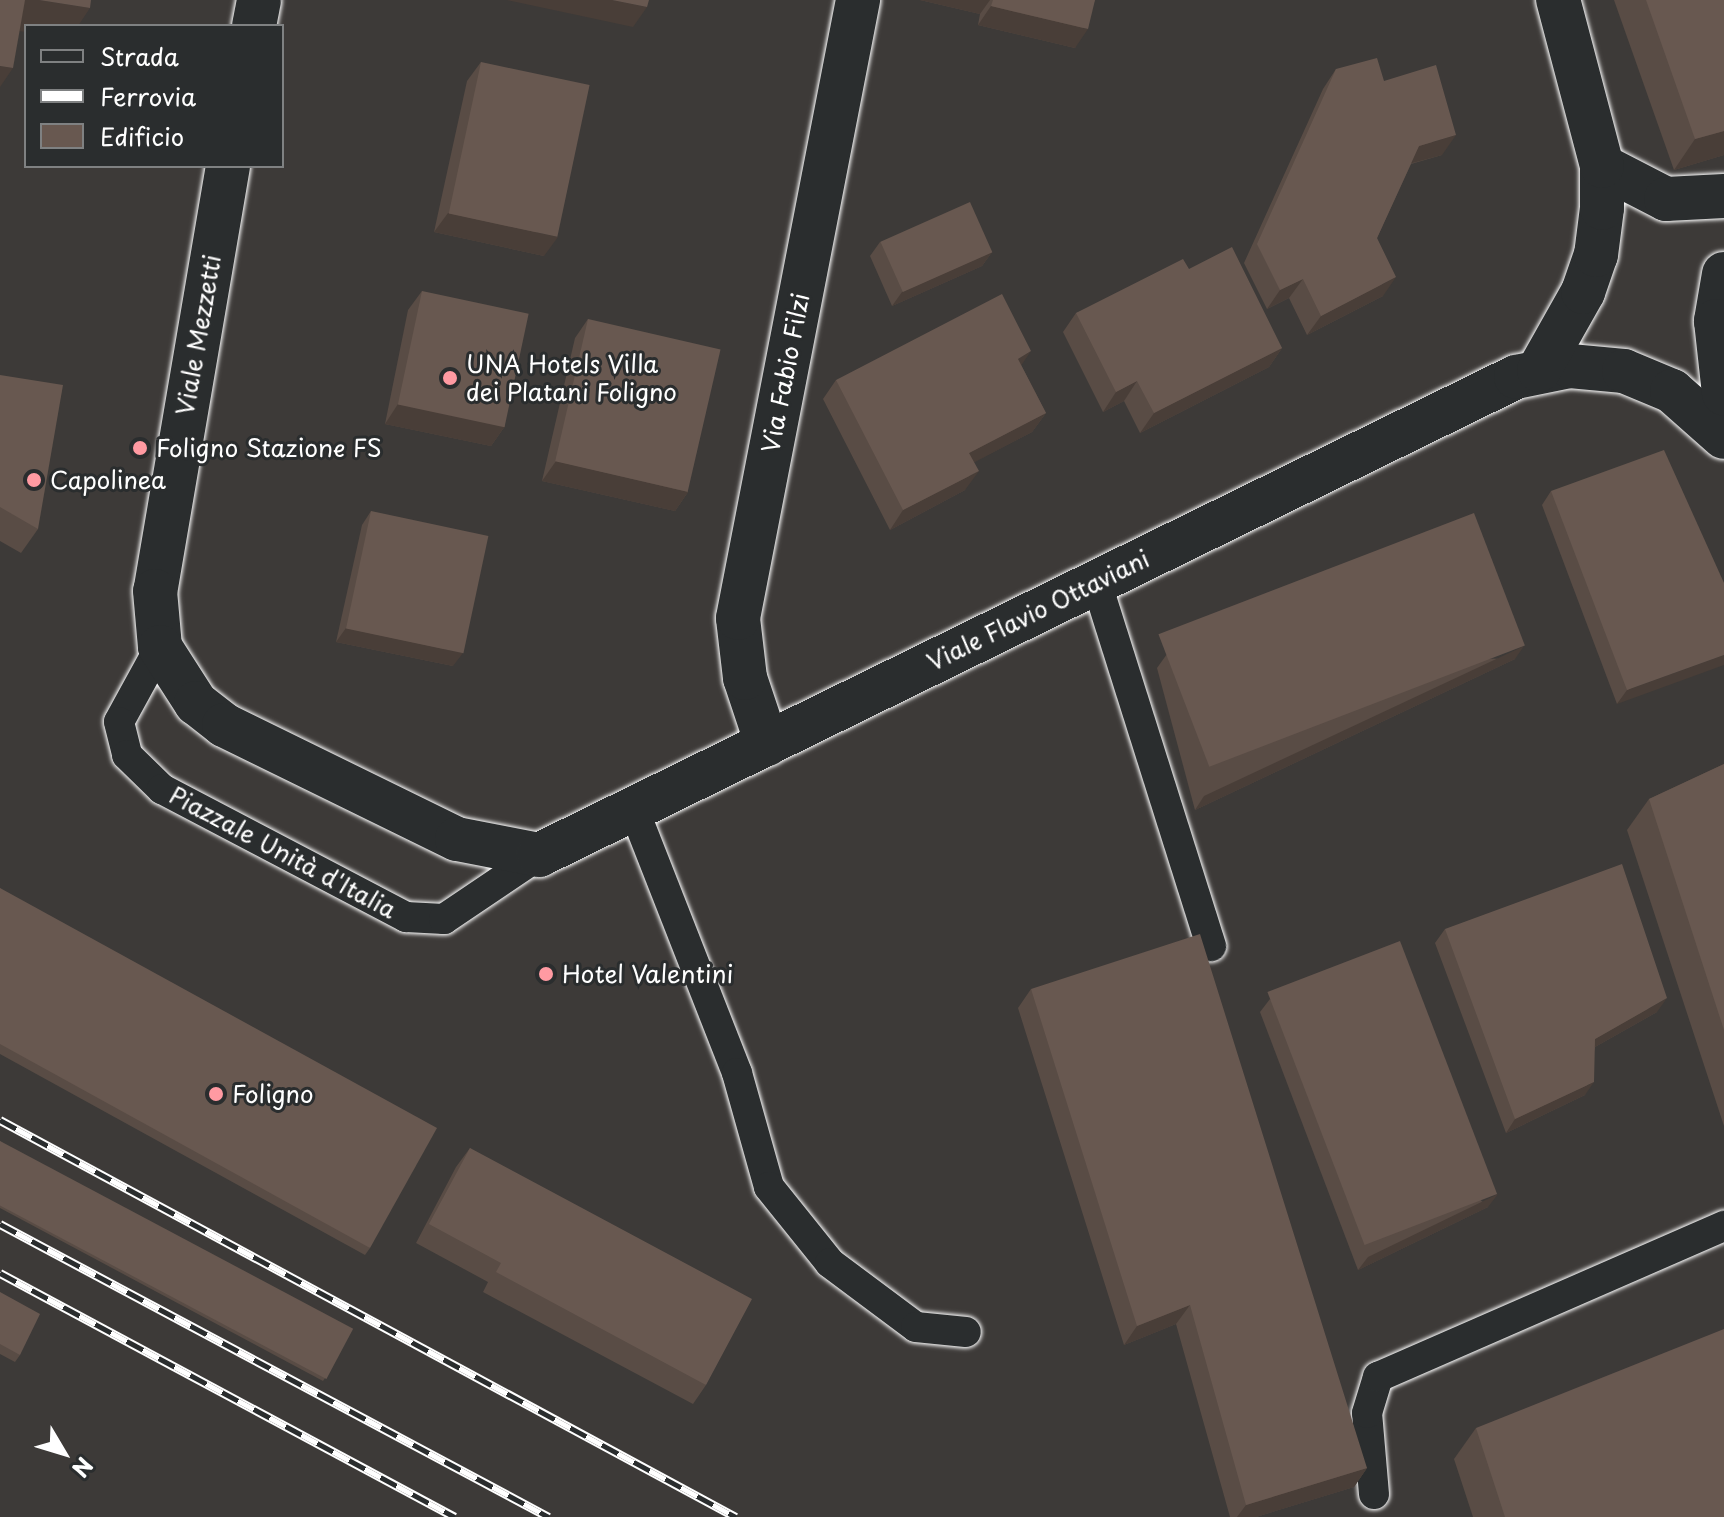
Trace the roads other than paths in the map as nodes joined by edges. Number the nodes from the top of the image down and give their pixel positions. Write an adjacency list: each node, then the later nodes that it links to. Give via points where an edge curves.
1 (259, 0): 4 (main road)
2 (858, 0): 14 (main road, Via Fabio Filzi, via 738,618 745,678)
3 (1558, 0): 5 (main road)
4 (254, 24)
5 (1602, 166): 7 (main road, via 1666,199); 9 (main road, via 1596,255 1583,292)
6 (228, 168): 13 (main road, Viale Mezzetti, via 155,591)
7 (1724, 196)
8 (1724, 274): 10 (main road, via 1716,321)
9 (1539, 370): 11 (main road, Viale Flavio Ottaviani, via 1599,367 1646,378 1690,404); 12 (main road, Viale Flavio Ottaviani, via 1450,405)
10 (1724, 394)
11 (1724, 437)
12 (1096, 581): 14 (main road, Viale Flavio Ottaviani); 17 (lane)
13 (160, 647): 16 (main road, via 196,703 224,725 457,839); 16 (lane, Piazzale Unità d'Italia, via 119,722 127,755 162,789 406,917 444,919)
14 (767, 744): 15 (main road, Viale Flavio Ottaviani)
15 (634, 810): 16 (main road, Viale Flavio Ottaviani); 19 (lane, via 737,1073 769,1187 830,1263 916,1327)
16 (539, 855)
17 (1211, 946)
18 (1724, 1226): 20 (lane, via 1378,1377 1367,1413)
19 (966, 1332)
20 (1374, 1494)

